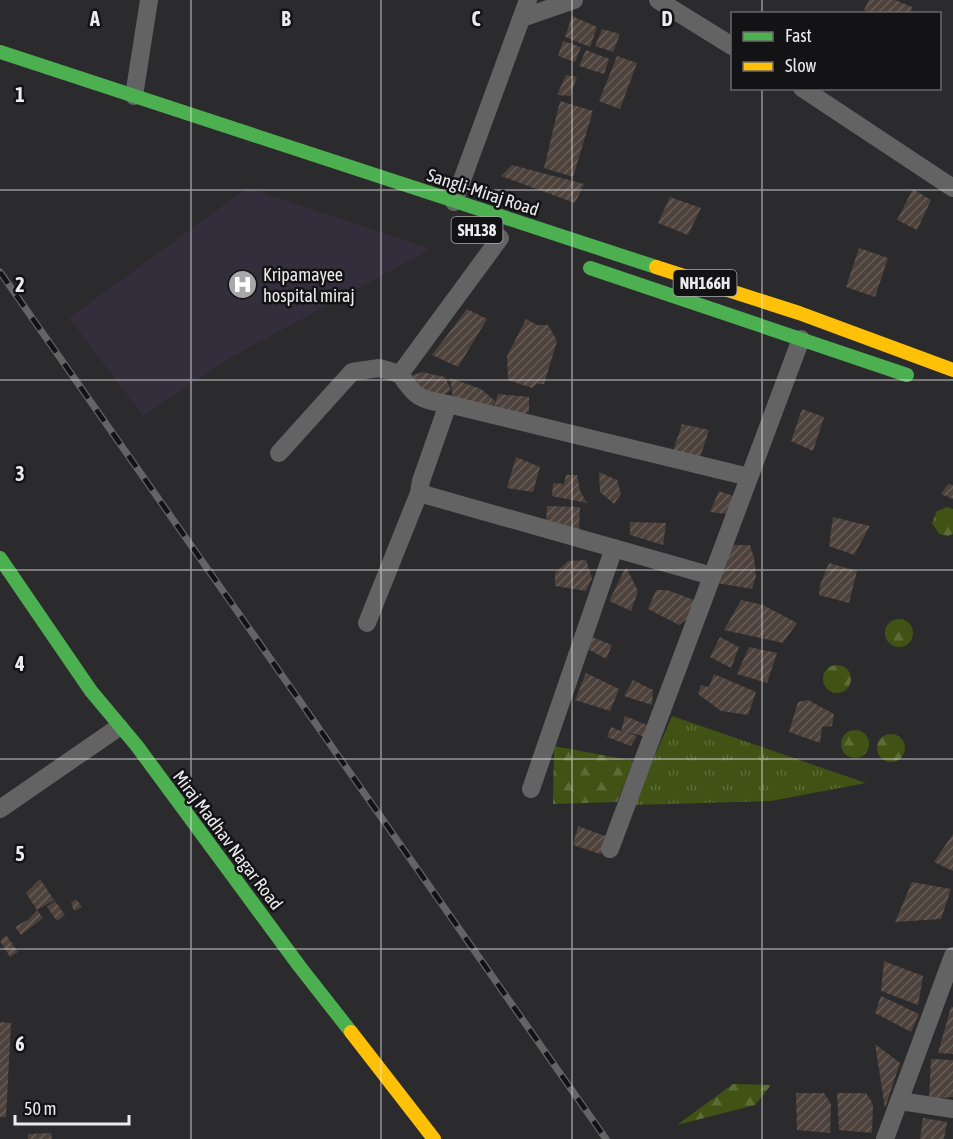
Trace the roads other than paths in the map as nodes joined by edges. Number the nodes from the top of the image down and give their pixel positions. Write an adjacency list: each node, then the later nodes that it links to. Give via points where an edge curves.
1 (149, 0): 9 (street)
2 (528, 0): 5 (street)
3 (574, 0): 5 (street)
4 (658, 0): 6 (street)
5 (522, 18): 11 (street)
6 (731, 45)
7 (0, 52): 9 (main road, Sangli-Miraj Road)
8 (805, 90): 10 (street)
9 (134, 96): 11 (main road, Sangli-Miraj Road)
10 (953, 188)
11 (454, 202): 15 (main road, Sangli-Miraj Road / NH166H, via 799,313)
12 (500, 238): 16 (street)
13 (578, 264): 14 (main road)
14 (801, 339): 17 (main road); 20 (street)
15 (953, 370)
16 (400, 374): 18 (street, via 422,400); 19 (street, via 379,369 352,372)
17 (921, 380)
18 (448, 404): 20 (street); 21 (street)
19 (279, 453)
20 (749, 477): 24 (street)
21 (419, 493): 22 (street); 25 (street)
22 (614, 548): 24 (street); 27 (street)
23 (0, 558): 26 (main road, Miraj Madhav Nagar Road)
24 (712, 576): 29 (street)
25 (368, 623)
26 (119, 727): 28 (street); 34 (main road, Miraj Madhav Nagar Road)
27 (531, 789)
28 (0, 809)
29 (610, 849)
30 (953, 956): 31 (street)
31 (949, 980): 32 (street)
32 (900, 1101): 33 (street); 35 (street)
33 (953, 1109)
34 (434, 1139)
35 (885, 1139)

